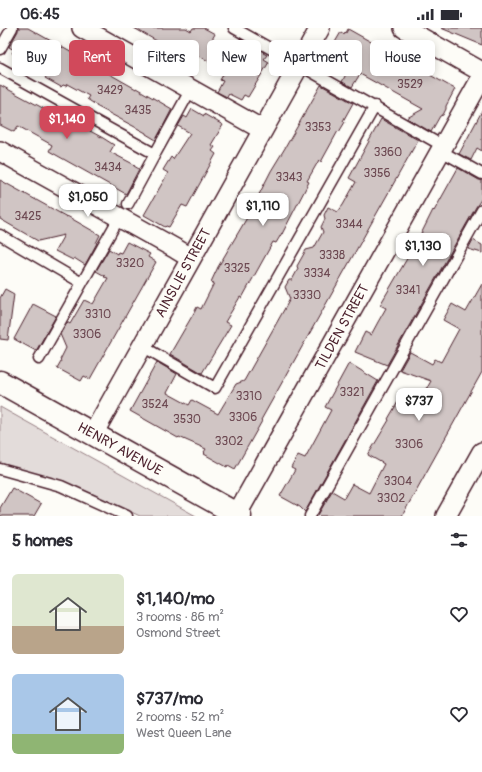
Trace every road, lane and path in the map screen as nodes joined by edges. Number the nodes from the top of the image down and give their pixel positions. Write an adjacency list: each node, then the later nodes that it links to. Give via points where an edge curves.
1 (12, 28): 8 (lane)
2 (82, 28): 14 (street)
3 (234, 28): 7 (lane)
4 (320, 28): 6 (street, AINSLIE STREET)
5 (404, 28): 10 (street)
6 (313, 40)
7 (269, 47)
8 (0, 49)
9 (0, 68): 19 (lane)
10 (482, 72)
11 (292, 76): 16 (street, AINSLIE STREET)
12 (320, 76): 15 (lane)
13 (482, 77): 17 (street, TILDEN STREET)
14 (191, 89): 16 (street); 19 (lane)
15 (374, 106): 17 (lane); 26 (lane, via 215,388)
16 (263, 130): 24 (street, AINSLIE STREET)
17 (442, 148): 20 (lane); 32 (street, TILDEN STREET)
18 (0, 151): 22 (street)
19 (155, 154): 22 (lane)
20 (482, 174)
21 (482, 210): 34 (lane)
22 (124, 211): 24 (street); 25 (lane)
23 (0, 235): 25 (lane)
24 (191, 258): 26 (street, AINSLIE STREET)
25 (82, 283): 27 (lane)
26 (142, 346): 29 (street, AINSLIE STREET)
27 (39, 359)
28 (0, 382): 29 (main road, HENRY AVENUE)
29 (93, 434): 32 (main road, HENRY AVENUE)
30 (482, 452): 35 (street)
31 (0, 469): 33 (lane, via 61,486)
32 (238, 515)
33 (127, 516)
34 (310, 516)
35 (446, 516)

